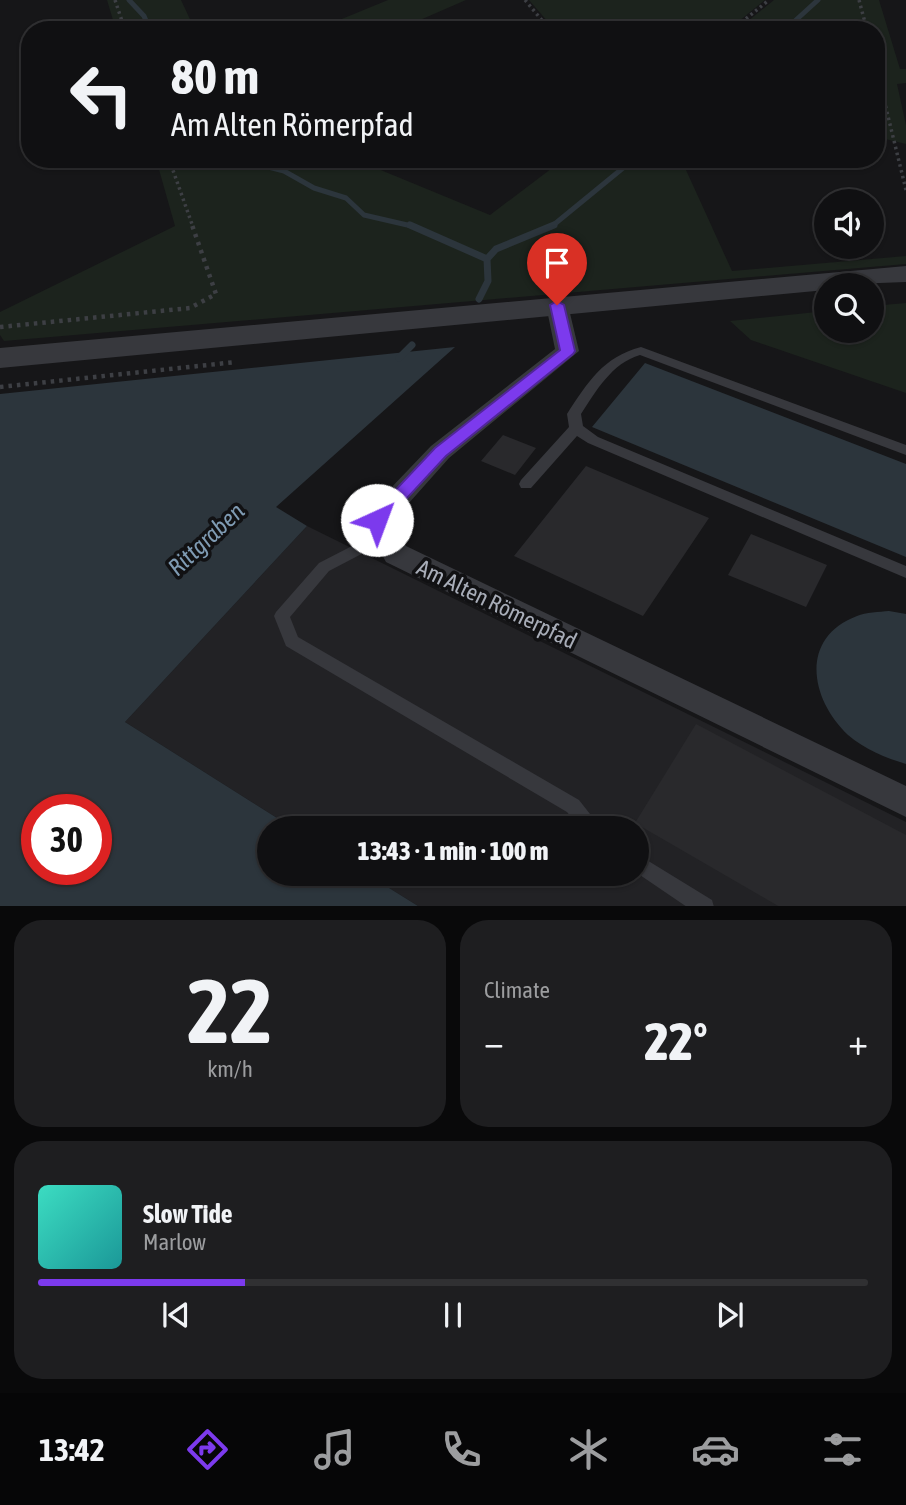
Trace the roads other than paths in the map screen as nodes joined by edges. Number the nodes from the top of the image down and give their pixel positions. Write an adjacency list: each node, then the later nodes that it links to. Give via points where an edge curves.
1 (906, 274): 2 (street)
2 (557, 305): 3 (street, via 238,348); 7 (street, via 567,351 440,452 377,520)
3 (0, 358)
4 (576, 428): 5 (lane, via 574,414 611,364 626,353 641,351); 6 (lane); 8 (lane, via 593,440)
5 (906, 450)
6 (526, 484)
7 (385, 535): 9 (street, Am Alten Römerpfad, via 396,554); 10 (lane, via 324,567 282,616 292,641 573,806)
8 (906, 572)
9 (906, 802)
10 (582, 816)
11 (649, 871): 12 (lane)
12 (705, 906)

